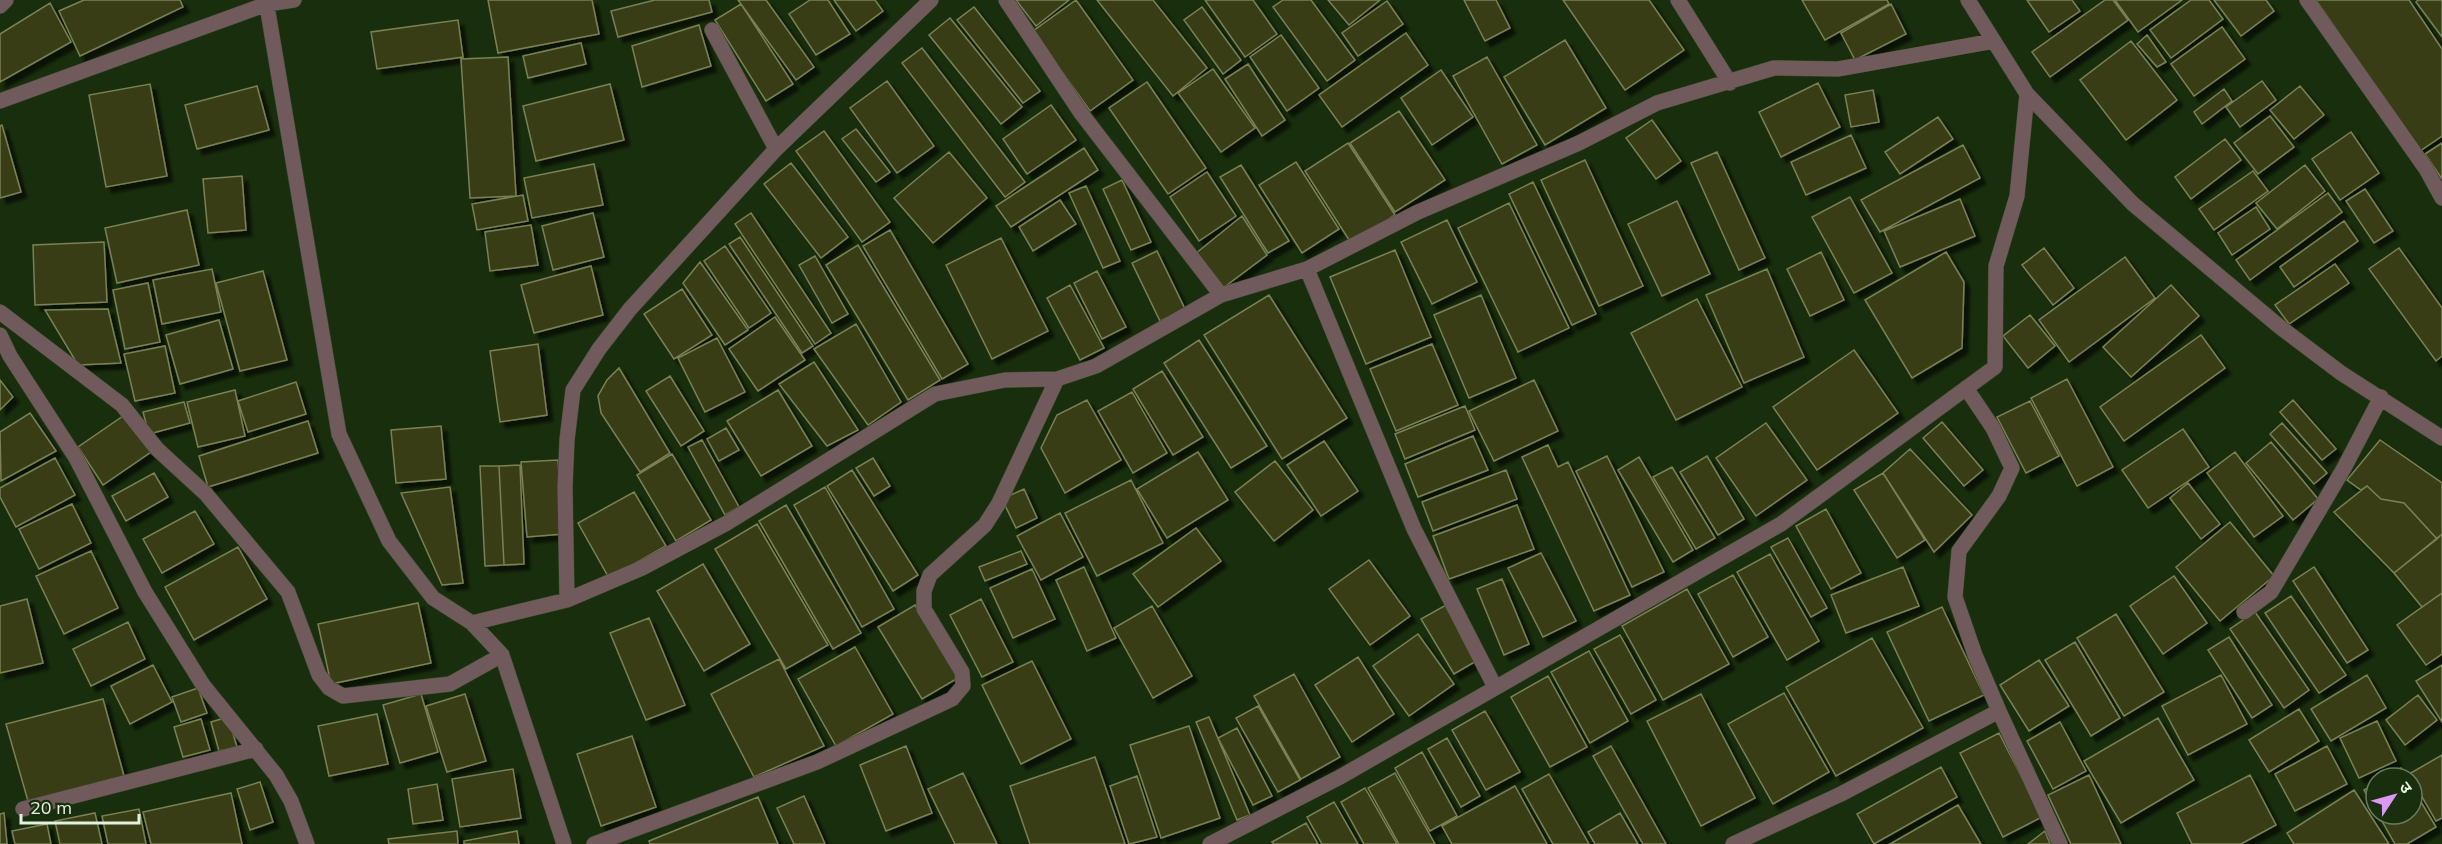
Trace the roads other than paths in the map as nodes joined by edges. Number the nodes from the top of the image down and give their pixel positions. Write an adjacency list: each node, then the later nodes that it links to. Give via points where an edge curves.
1 (6, 0): 9 (street)
2 (294, 0): 8 (street)
3 (932, 0): 15 (street)
4 (1006, 0): 18 (street, via 1081,113)
5 (1678, 0): 12 (street)
6 (1968, 0): 11 (street)
7 (2307, 0): 16 (street, via 2426,169)
8 (266, 2): 14 (street); 27 (street, via 339,434 389,542 434,598)
9 (0, 6)
10 (712, 30): 15 (street)
11 (1994, 41): 12 (street, via 1838,69 1774,68); 13 (street)
12 (1730, 83): 17 (street, via 1657,103 1579,143 1418,212)
13 (2027, 94): 22 (street, via 2017,196 1996,266 1995,367); 23 (street, via 2133,204 2280,327 2341,373)
14 (0, 101)
15 (776, 149): 25 (street, via 630,309 573,390 567,440)
16 (2442, 198)
17 (1307, 269): 18 (street); 29 (street, via 1414,529)
18 (1221, 295): 21 (street, via 1096,366)
19 (0, 312): 28 (street, via 122,405 157,449 206,494 288,592 316,667 329,688 343,696 450,684)
20 (0, 335): 31 (street, via 76,458 150,601 203,685)
21 (1058, 379): 25 (street, via 1005,380 935,394 727,523 642,568); 35 (street, via 986,525 930,575 924,591 924,609 962,672 963,686 952,699 817,762)
22 (1966, 388): 29 (street, via 1781,524); 30 (street, via 1993,428 2012,468 1999,496 1959,551 1955,597)
23 (2381, 397): 24 (street); 26 (street, via 2271,592)
24 (2442, 438)
25 (567, 600): 27 (street)
26 (2244, 612)
27 (472, 623): 28 (street)
28 (502, 655): 34 (street)
29 (1495, 687): 36 (street, via 1340,777)
30 (1999, 711): 37 (street, via 1841,794); 38 (street)
31 (256, 749): 32 (street); 33 (street, via 291,801)
32 (23, 809)
33 (307, 844)
34 (564, 844)
35 (594, 844)
36 (1210, 844)
37 (1733, 844)
38 (2060, 844)

